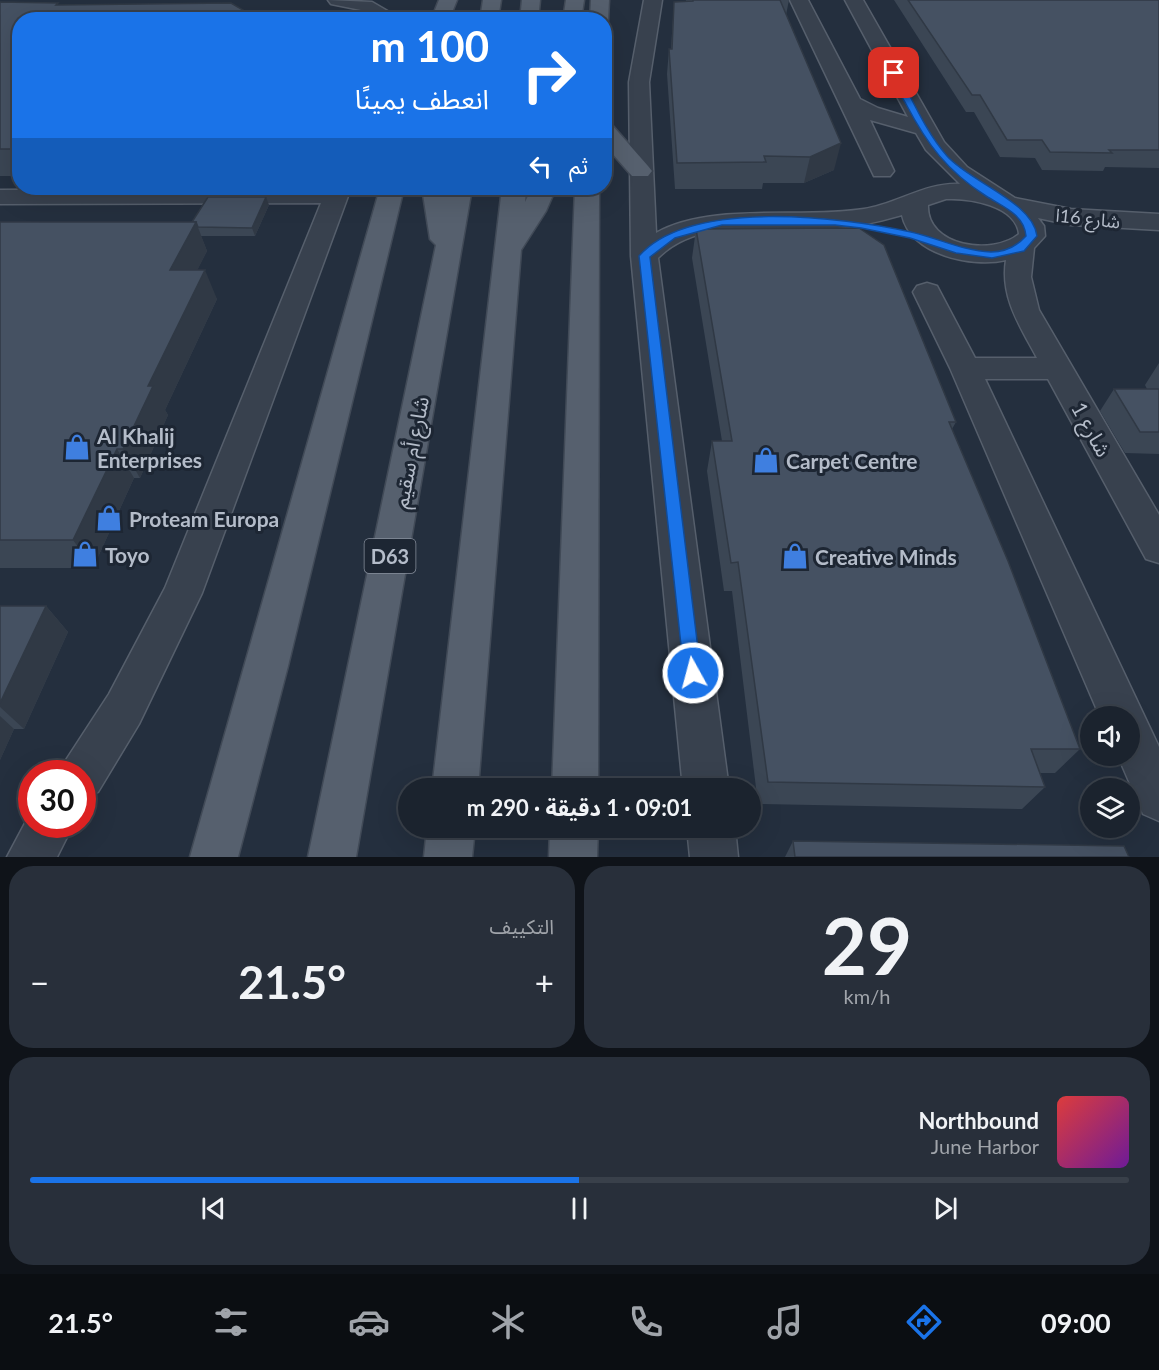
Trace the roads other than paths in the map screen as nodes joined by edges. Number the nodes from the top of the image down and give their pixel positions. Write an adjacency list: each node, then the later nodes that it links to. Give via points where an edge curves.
1 (337, 0): 5 (street)
2 (653, 0): 10 (street, via 639,82)
3 (799, 0): 6 (street)
4 (854, 0): 7 (street)
5 (386, 12)
6 (851, 103): 7 (street); 9 (street)
7 (928, 137): 20 (street, via 937,171); 21 (street, via 959,172)
8 (612, 142): 10 (main road)
9 (882, 171)
10 (640, 182): 22 (street, via 685,214); 30 (street)
11 (135, 195): 19 (street)
12 (336, 195): 38 (street, via 183,593 124,709)
13 (390, 195): 48 (main road)
14 (435, 195): 29 (main road)
15 (459, 195): 29 (main road, شارع أم سقيم / D63)
16 (513, 195): 28 (main road)
17 (540, 195): 28 (main road)
18 (587, 195): 40 (main road)
19 (0, 197)
20 (921, 199): 21 (street, شارع 16ا, via 952,190); 23 (street, شارع 16ا, via 880,215); 26 (street, شارع 1, via 913,212 915,222 924,233)
21 (1005, 202): 24 (street, شارع 16ا, via 1051,214); 27 (street, شارع 1, via 1031,225 1032,236)
22 (722, 222): 23 (street); 30 (street, via 687,229)
23 (835, 222): 26 (street, شارع 16ا)
24 (1130, 222): 25 (street, شارع 16ا); 27 (street, شارع 16ا, via 1066,231)
25 (1159, 222)
26 (947, 246): 27 (street, شارع 16ا, via 992,255); 32 (street, شارع 1, via 993,278)
27 (1023, 247): 32 (street, شارع 1, via 1017,277)
28 (509, 248): 39 (main road)
29 (448, 255): 49 (main road, شارع أم سقيم / D63)
30 (644, 256): 41 (street)
31 (927, 292): 33 (street)
32 (1025, 310): 34 (street, شارع 1)
33 (965, 369): 34 (street); 36 (street)
34 (1058, 369): 35 (street, شارع 1)
35 (1159, 548)
36 (1117, 706)
37 (1140, 755): 42 (street)
38 (92, 760)
39 (456, 778)
40 (575, 778)
41 (705, 778)
42 (1159, 798)
43 (42, 838): 47 (street)
44 (450, 838): 50 (main road)
45 (574, 838): 51 (main road)
46 (712, 838): 52 (street)
47 (31, 857)
48 (214, 857)
49 (332, 857)
50 (448, 857)
51 (573, 857)
52 (714, 857)

